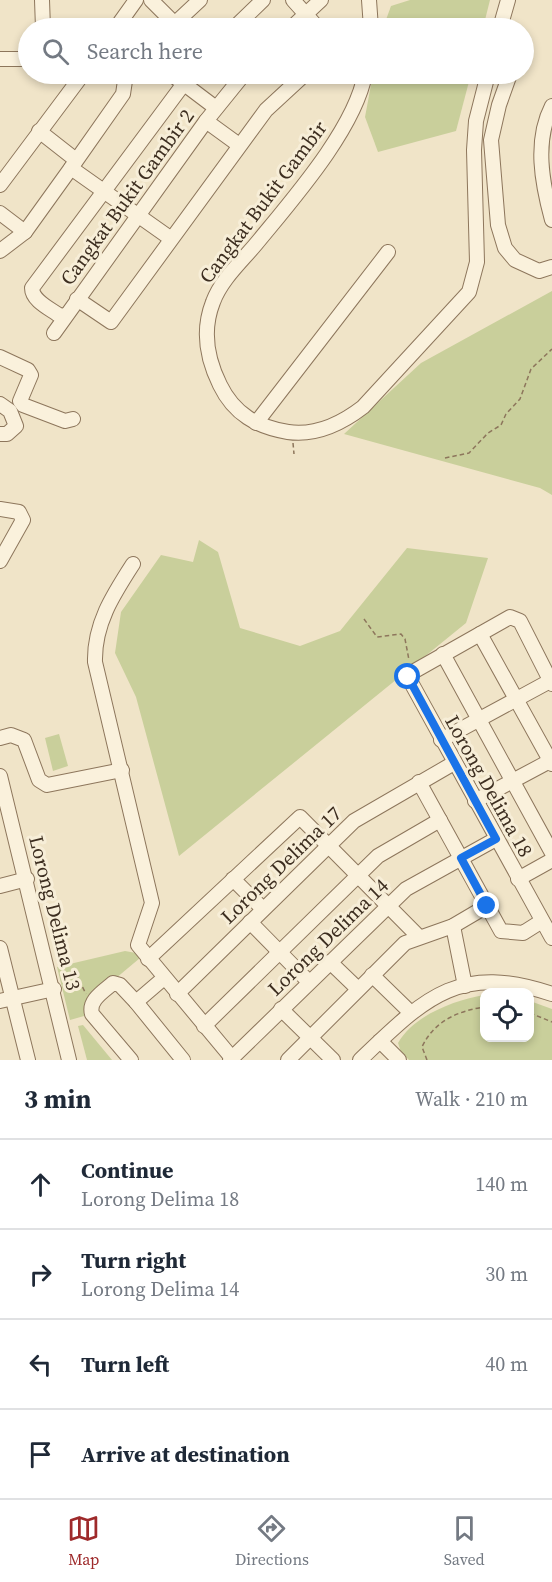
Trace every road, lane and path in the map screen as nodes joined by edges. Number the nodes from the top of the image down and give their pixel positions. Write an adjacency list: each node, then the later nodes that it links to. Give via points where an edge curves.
1 (42, 0): 11 (street)
2 (136, 0): 12 (street)
3 (152, 0): 13 (street)
4 (200, 0): 14 (street)
5 (263, 0): 15 (street)
6 (293, 0): 10 (street)
7 (321, 0): 10 (street)
8 (369, 0): 18 (street)
9 (508, 0): 19 (street)
10 (306, 14): 16 (street); 17 (street)
11 (43, 18)
12 (123, 18)
13 (166, 18)
14 (181, 18)
15 (244, 18)
16 (302, 18)
17 (309, 18)
18 (370, 18)
19 (503, 18)
20 (0, 59): 21 (street)
21 (18, 59)
22 (75, 84): 34 (street)
23 (124, 84): 36 (street, via 123,94)
24 (183, 84): 38 (street)
25 (193, 84): 32 (street)
26 (236, 84): 32 (street, Cangkat Bukit Gambir 2)
27 (293, 84): 35 (street)
28 (362, 84): 54 (street, Cangkat Bukit Gambir, via 340,132 212,303 206,341 212,366 223,392 242,415)
29 (485, 84): 54 (street, Cangkat Bukit Gambir, via 476,121 478,252 469,292 363,407 338,424 292,432)
30 (506, 84): 46 (street, via 492,140 498,225 505,248 515,260 539,271)
31 (552, 105): 41 (street, via 540,152)
32 (216, 108): 33 (street, Cangkat Bukit Gambir 2)
33 (206, 121): 35 (street); 40 (street, Cangkat Bukit Gambir 2)
34 (39, 132): 36 (street); 37 (street)
35 (238, 145): 43 (street)
36 (73, 164): 38 (street); 42 (street)
37 (0, 185)
38 (103, 191): 40 (street); 48 (street, via 32,288 38,300)
39 (0, 213): 42 (street)
40 (138, 215): 43 (street); 47 (street, Cangkat Bukit Gambir 2)
41 (552, 220)
42 (25, 232): 44 (street)
43 (170, 238): 47 (street, via 111,321)
44 (0, 251)
45 (388, 252): 54 (street)
46 (552, 267)
47 (77, 299): 48 (street, Cangkat Bukit Gambir 2)
48 (65, 315): 49 (street, Cangkat Bukit Gambir 2)
49 (54, 333)
50 (552, 349): 56 (path, via 531,369 520,399 501,425 469,453)
51 (0, 357): 53 (street, via 31,375 22,405 65,421)
52 (0, 404): 55 (street, via 10,411 16,426 7,434)
53 (74, 419)
54 (256, 423)
55 (0, 434)
56 (445, 458)
57 (0, 509): 58 (street, via 19,512 23,520)
58 (0, 561)
59 (133, 564): 71 (street, via 102,617 95,648 95,662)
60 (364, 619): 63 (path, via 377,637 401,633)
61 (480, 634): 62 (street); 64 (street, via 510,617 520,621); 65 (street)
62 (443, 654): 63 (street); 66 (street)
63 (411, 678): 68 (street, Lorong Delima 18)
64 (551, 683): 65 (street)
65 (516, 699): 66 (street); 70 (street)
66 (479, 720): 68 (street); 73 (street)
67 (0, 738): 71 (street, via 11,735 24,740 39,780 47,785)
68 (441, 740): 69 (street, Lorong Delima 18)
69 (454, 763): 74 (street, Lorong Delima 17); 75 (street, Lorong Delima 18)
70 (551, 763): 73 (street)
71 (122, 770): 97 (street, via 152,903 139,936)
72 (0, 776): 83 (street, Lorong Delima 13)
73 (513, 781): 75 (street); 79 (street)
74 (419, 782): 76 (street); 78 (street, Lorong Delima 17, via 354,821)
75 (475, 801): 77 (street, Lorong Delima 18)
76 (440, 820): 80 (street); 82 (street, via 378,856)
77 (496, 839): 80 (street, Lorong Delima 14); 85 (street, Lorong Delima 18)
78 (329, 844): 82 (street); 84 (street, via 300,818); 89 (street, Lorong Delima 17)
79 (552, 853)
80 (461, 858): 87 (street, Lorong Delima 14, via 406,889); 88 (street)
81 (552, 860): 85 (street)
82 (358, 874): 87 (street); 96 (street)
83 (27, 879): 86 (street); 104 (street, Lorong Delima 13)
84 (233, 879): 89 (street); 97 (street)
85 (518, 879): 90 (street, Lorong Delima 18)
86 (0, 886)
87 (388, 904): 93 (street); 98 (street, Lorong Delima 14)
88 (487, 906): 90 (street, via 501,931 523,933); 92 (street)
89 (263, 909): 91 (street, Lorong Delima 17)
90 (542, 921): 94 (street, Lorong Delima 18)
91 (250, 922): 96 (street); 107 (street, Lorong Delima 17)
92 (453, 926): 93 (street); 103 (street)
93 (418, 936): 99 (street, via 405,943)
94 (552, 938)
95 (0, 948): 108 (street)
96 (280, 952): 102 (street); 116 (street)
97 (143, 954): 101 (street)
98 (330, 962): 102 (street, Lorong Delima 14); 105 (street)
99 (372, 975): 105 (street); 113 (street)
100 (65, 976): 112 (path, via 76,974)
101 (164, 978): 107 (street); 109 (street)
102 (309, 982): 111 (street, Lorong Delima 14)
103 (465, 986): 106 (street, via 495,981); 113 (street, via 428,999)
104 (54, 988): 108 (street); 121 (street, Lorong Delima 13)
105 (358, 988): 117 (street)
106 (552, 991)
107 (177, 994): 116 (street)
108 (6, 1000): 120 (street)
109 (136, 1002): 112 (street, via 116,982 94,1000); 123 (street)
110 (480, 1008): 128 (path, via 448,1017 436,1025 422,1047)
111 (281, 1009): 117 (street); 119 (street, Lorong Delima 14)
112 (92, 1010): 122 (street)
113 (410, 1012): 118 (street)
114 (534, 1015): 115 (path)
115 (552, 1022)
116 (204, 1026): 119 (street)
117 (311, 1038): 124 (street); 125 (street)
118 (380, 1041): 126 (street); 127 (street)
119 (231, 1059)
120 (28, 1060)
121 (69, 1060)
122 (131, 1060)
123 (183, 1060)
124 (288, 1060)
125 (333, 1060)
126 (360, 1060)
127 (399, 1060)
128 (427, 1060)

